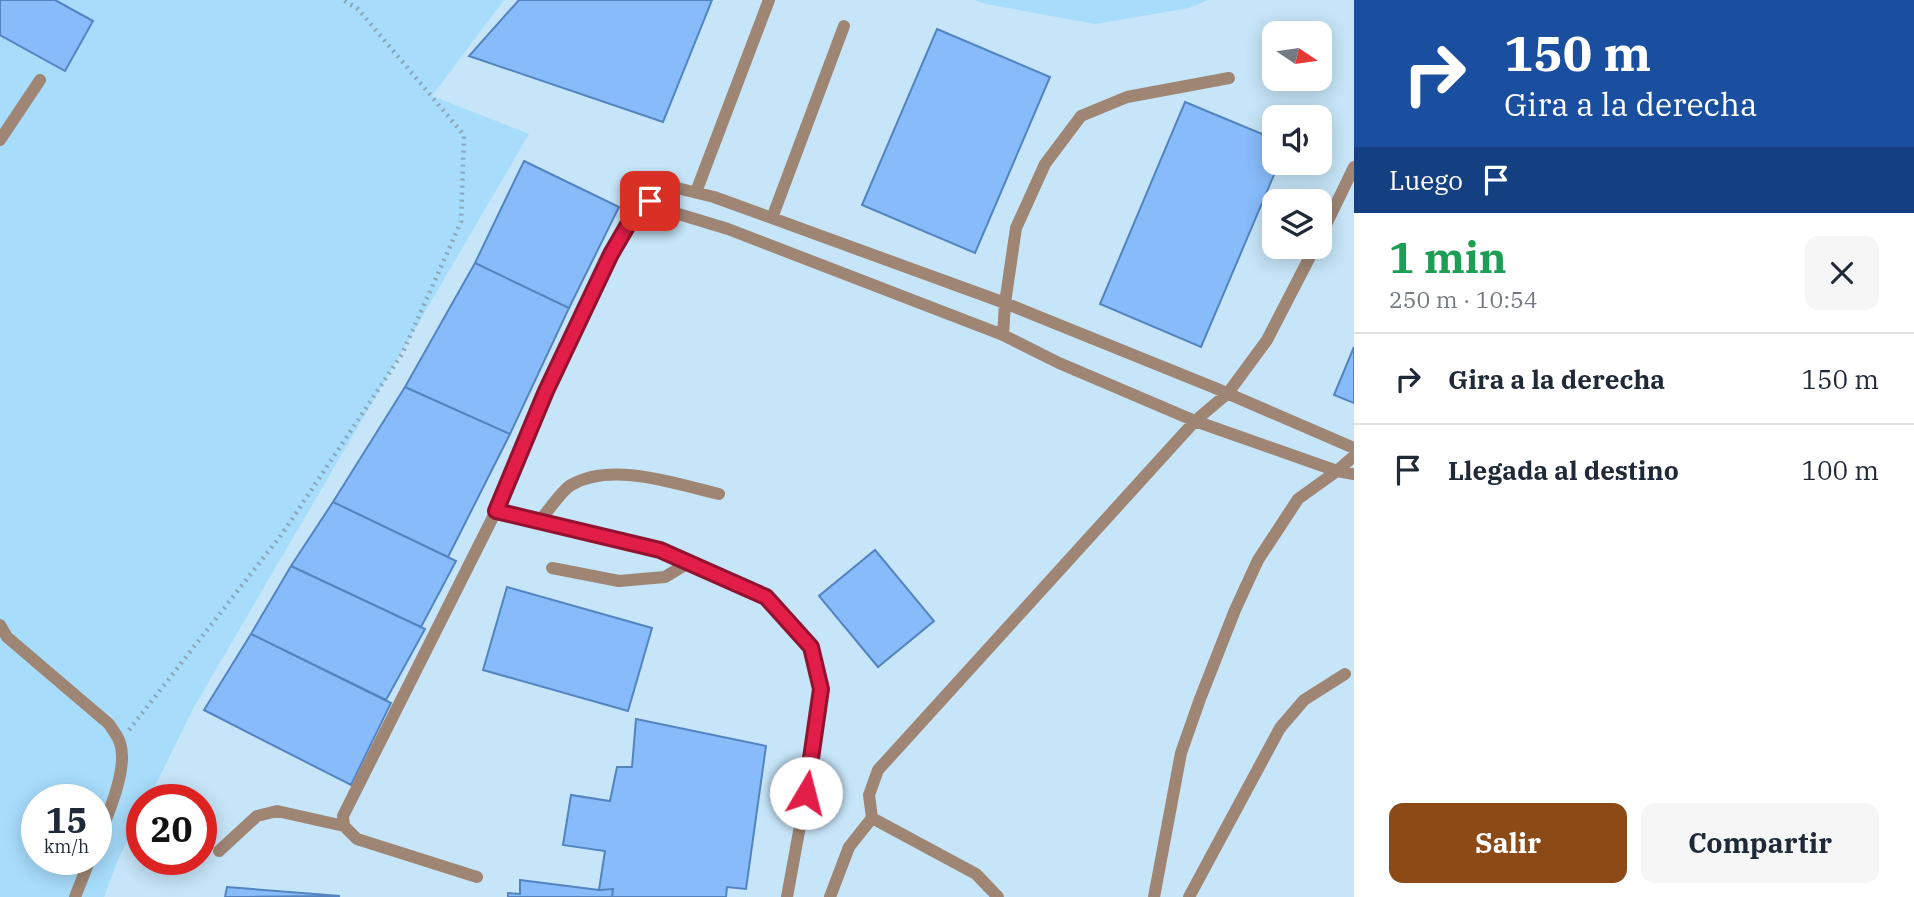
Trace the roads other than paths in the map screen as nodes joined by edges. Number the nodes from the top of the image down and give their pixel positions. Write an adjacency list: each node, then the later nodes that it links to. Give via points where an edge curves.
1 (769, 0): 7 (lane)
2 (844, 26): 10 (lane)
3 (1229, 78): 12 (lane, via 1127,97 1081,116 1045,164 1016,228)
4 (40, 80): 5 (lane)
5 (0, 140)
6 (1354, 167): 9 (lane)
7 (696, 192): 8 (lane, via 677,188); 10 (lane)
8 (650, 201): 13 (lane); 21 (lane, via 629,223 611,254)
9 (1332, 212)
10 (772, 218): 12 (lane)
11 (1309, 259): 14 (lane, via 1267,340)
12 (1005, 303): 13 (lane); 14 (lane)
13 (1003, 334): 15 (lane)
14 (1228, 393): 15 (lane); 16 (lane)
15 (1195, 422): 18 (lane); 28 (lane, via 878,770 869,795)
16 (1354, 448)
17 (1354, 456): 18 (lane)
18 (1337, 471): 19 (lane); 37 (lane, via 1298,499 1258,560 1235,610 1181,753)
19 (1354, 474)
20 (719, 494): 22 (lane, via 600,474 570,485)
21 (496, 511): 22 (lane); 29 (lane, via 343,816)
22 (540, 522): 23 (lane, via 660,550)
23 (688, 563): 24 (lane, via 665,577 620,581); 34 (lane, via 766,597 811,647 821,689)
24 (552, 568)
25 (0, 625): 27 (lane, via 7,637 108,724 120,742 122,761)
26 (1345, 674): 38 (lane, via 1304,700 1280,728)
27 (112, 804)
28 (872, 818): 35 (lane, via 849,847); 36 (lane, via 976,874)
29 (344, 826): 30 (lane, via 276,811 257,816); 32 (lane, via 357,839)
30 (219, 851)
31 (84, 875): 33 (lane)
32 (477, 877)
33 (75, 897)
34 (787, 897)
35 (830, 897)
36 (998, 897)
37 (1154, 897)
38 (1189, 897)

